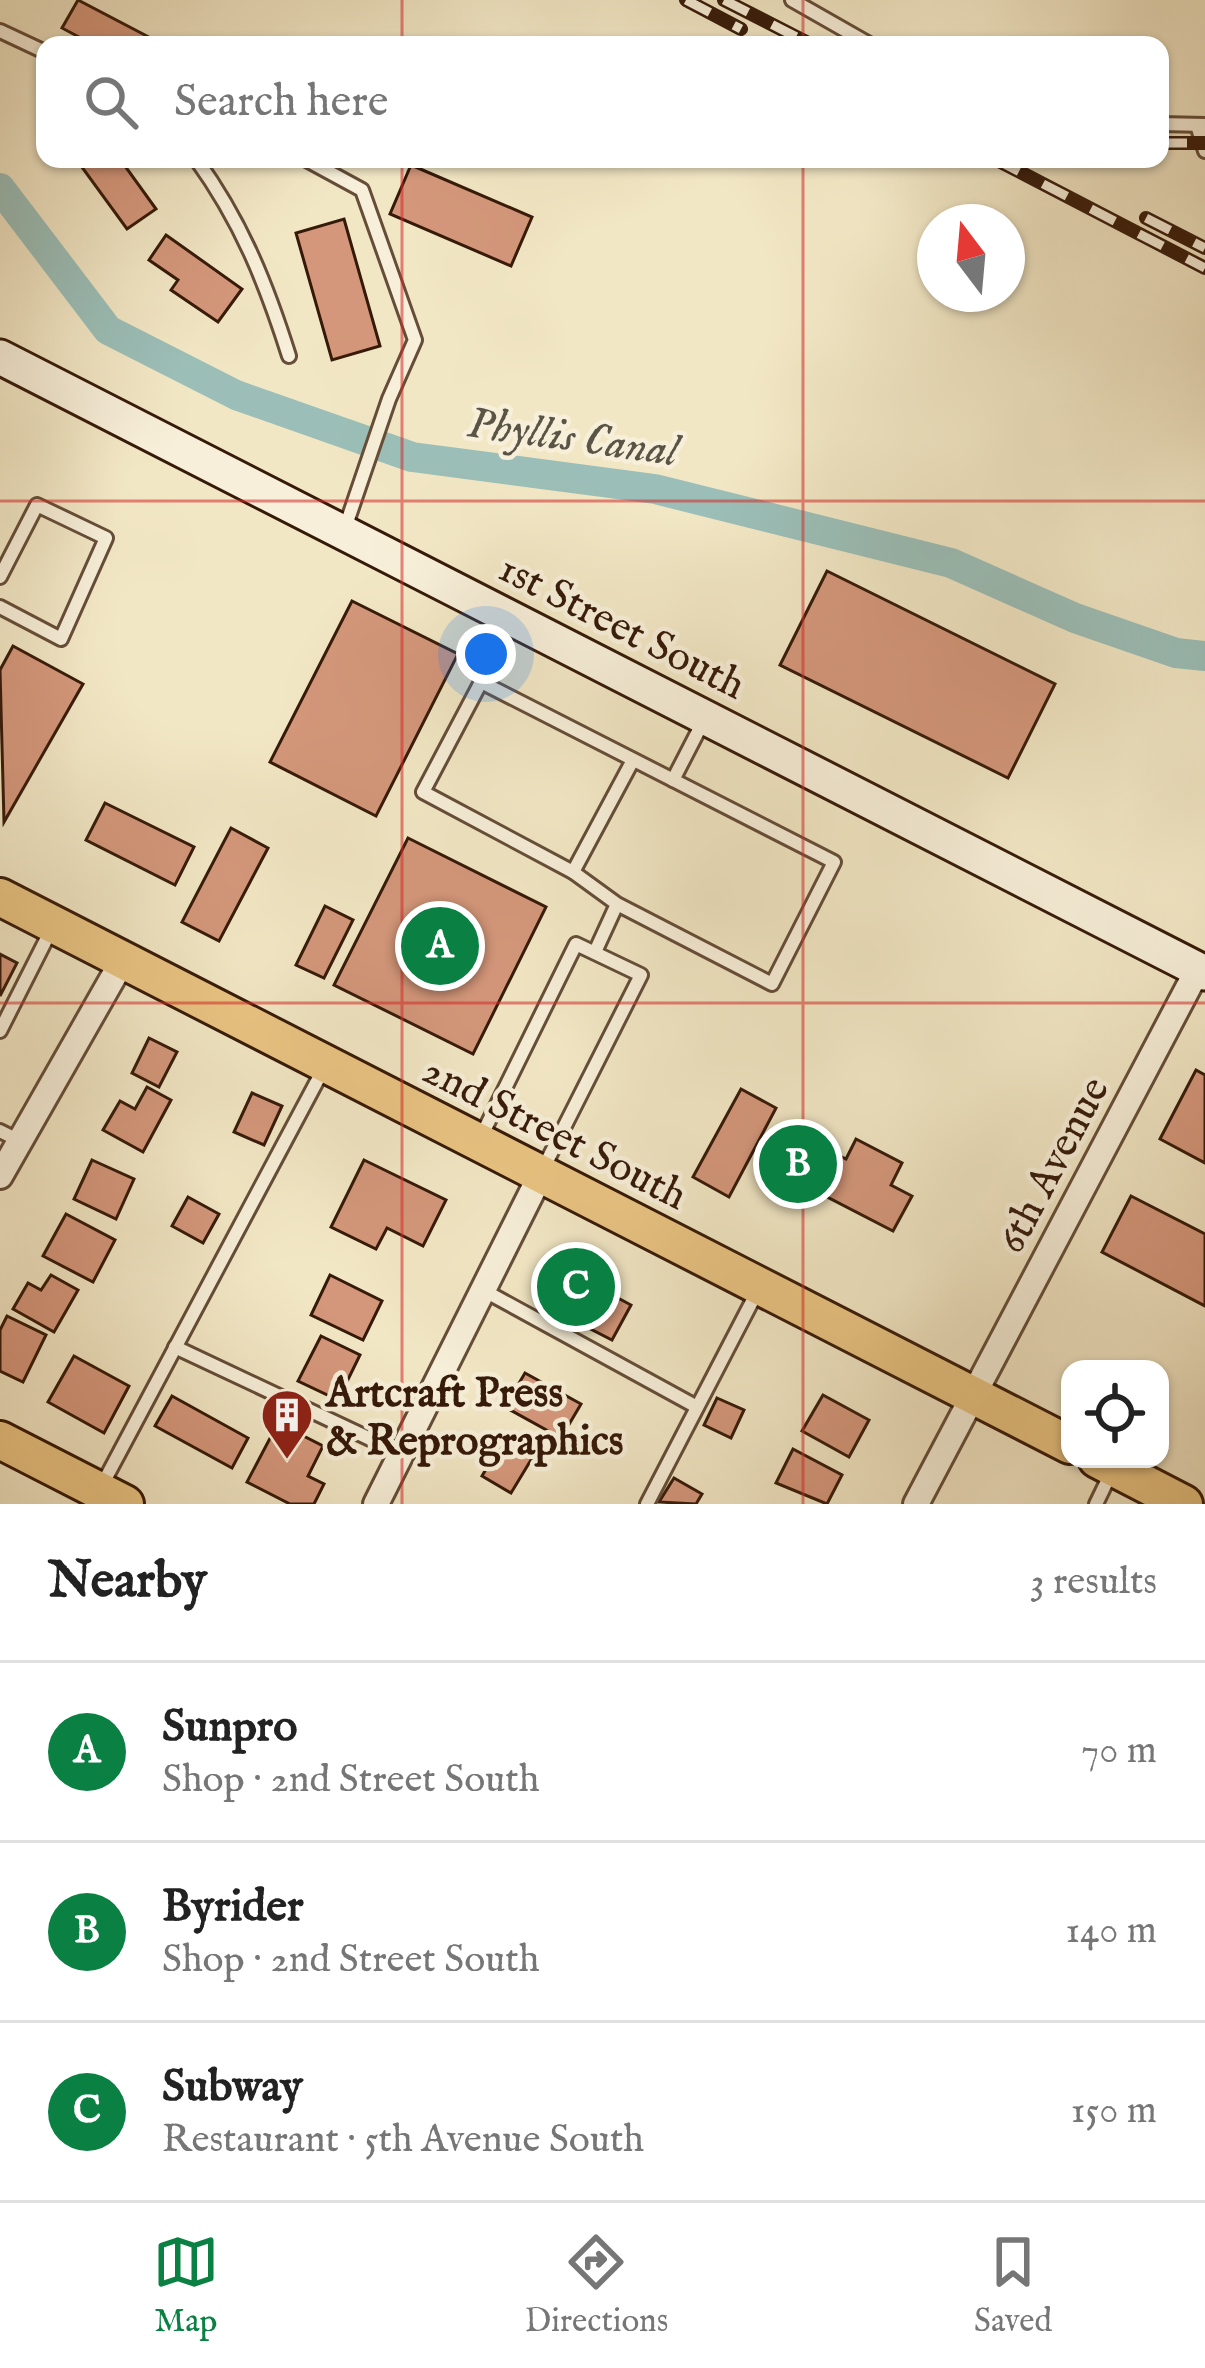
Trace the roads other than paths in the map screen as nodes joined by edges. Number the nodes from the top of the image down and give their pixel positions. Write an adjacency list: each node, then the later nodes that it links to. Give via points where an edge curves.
1 (792, 0): 3 (lane)
2 (0, 31): 4 (lane)
3 (855, 36)
4 (36, 48)
5 (1169, 124): 6 (lane)
6 (1201, 125): 7 (lane)
7 (1205, 151)
8 (202, 168): 10 (lane, via 263,271)
9 (321, 168): 12 (lane, via 362,190 415,340)
10 (289, 356)
11 (0, 357): 12 (street, 1st Street South)
12 (343, 532): 15 (street, 1st Street South)
13 (0, 577): 14 (lane, via 38,506 106,538 61,639)
14 (0, 608)
15 (706, 717): 17 (lane); 24 (street, 1st Street South)
16 (633, 760): 17 (lane); 18 (lane); 18 (lane, via 481,682 423,792)
17 (674, 780): 20 (lane, via 834,862 772,984)
18 (573, 872): 20 (lane)
19 (0, 897): 21 (main road, 2nd Street South)
20 (617, 904): 22 (lane)
21 (53, 924): 23 (main road, 2nd Street South); 25 (lane)
22 (595, 952): 28 (lane, via 576,944); 29 (lane, via 641,975)
23 (123, 960): 26 (main road, 2nd Street South); 27 (street)
24 (1203, 966): 34 (street, 6th Avenue)
25 (0, 1031)
26 (327, 1064): 28 (main road, 2nd Street South); 33 (lane)
27 (10, 1136): 30 (street)
28 (478, 1142): 29 (main road, 2nd Street South)
29 (541, 1174): 31 (main road, 2nd Street South); 32 (street)
30 (0, 1176)
31 (760, 1286): 34 (main road, 2nd Street South); 35 (lane)
32 (483, 1290): 35 (lane); 38 (street)
33 (176, 1347): 38 (lane); 41 (lane)
34 (972, 1395): 37 (main road, 2nd Street South); 44 (street, 6th Avenue)
35 (697, 1407): 43 (lane)
36 (0, 1440): 41 (main road)
37 (1061, 1440)
38 (402, 1453): 42 (street)
39 (1104, 1468): 45 (lane)
40 (1115, 1468): 46 (main road)
41 (112, 1497)
42 (376, 1504)
43 (646, 1504)
44 (916, 1504)
45 (1096, 1504)
46 (1184, 1504)

